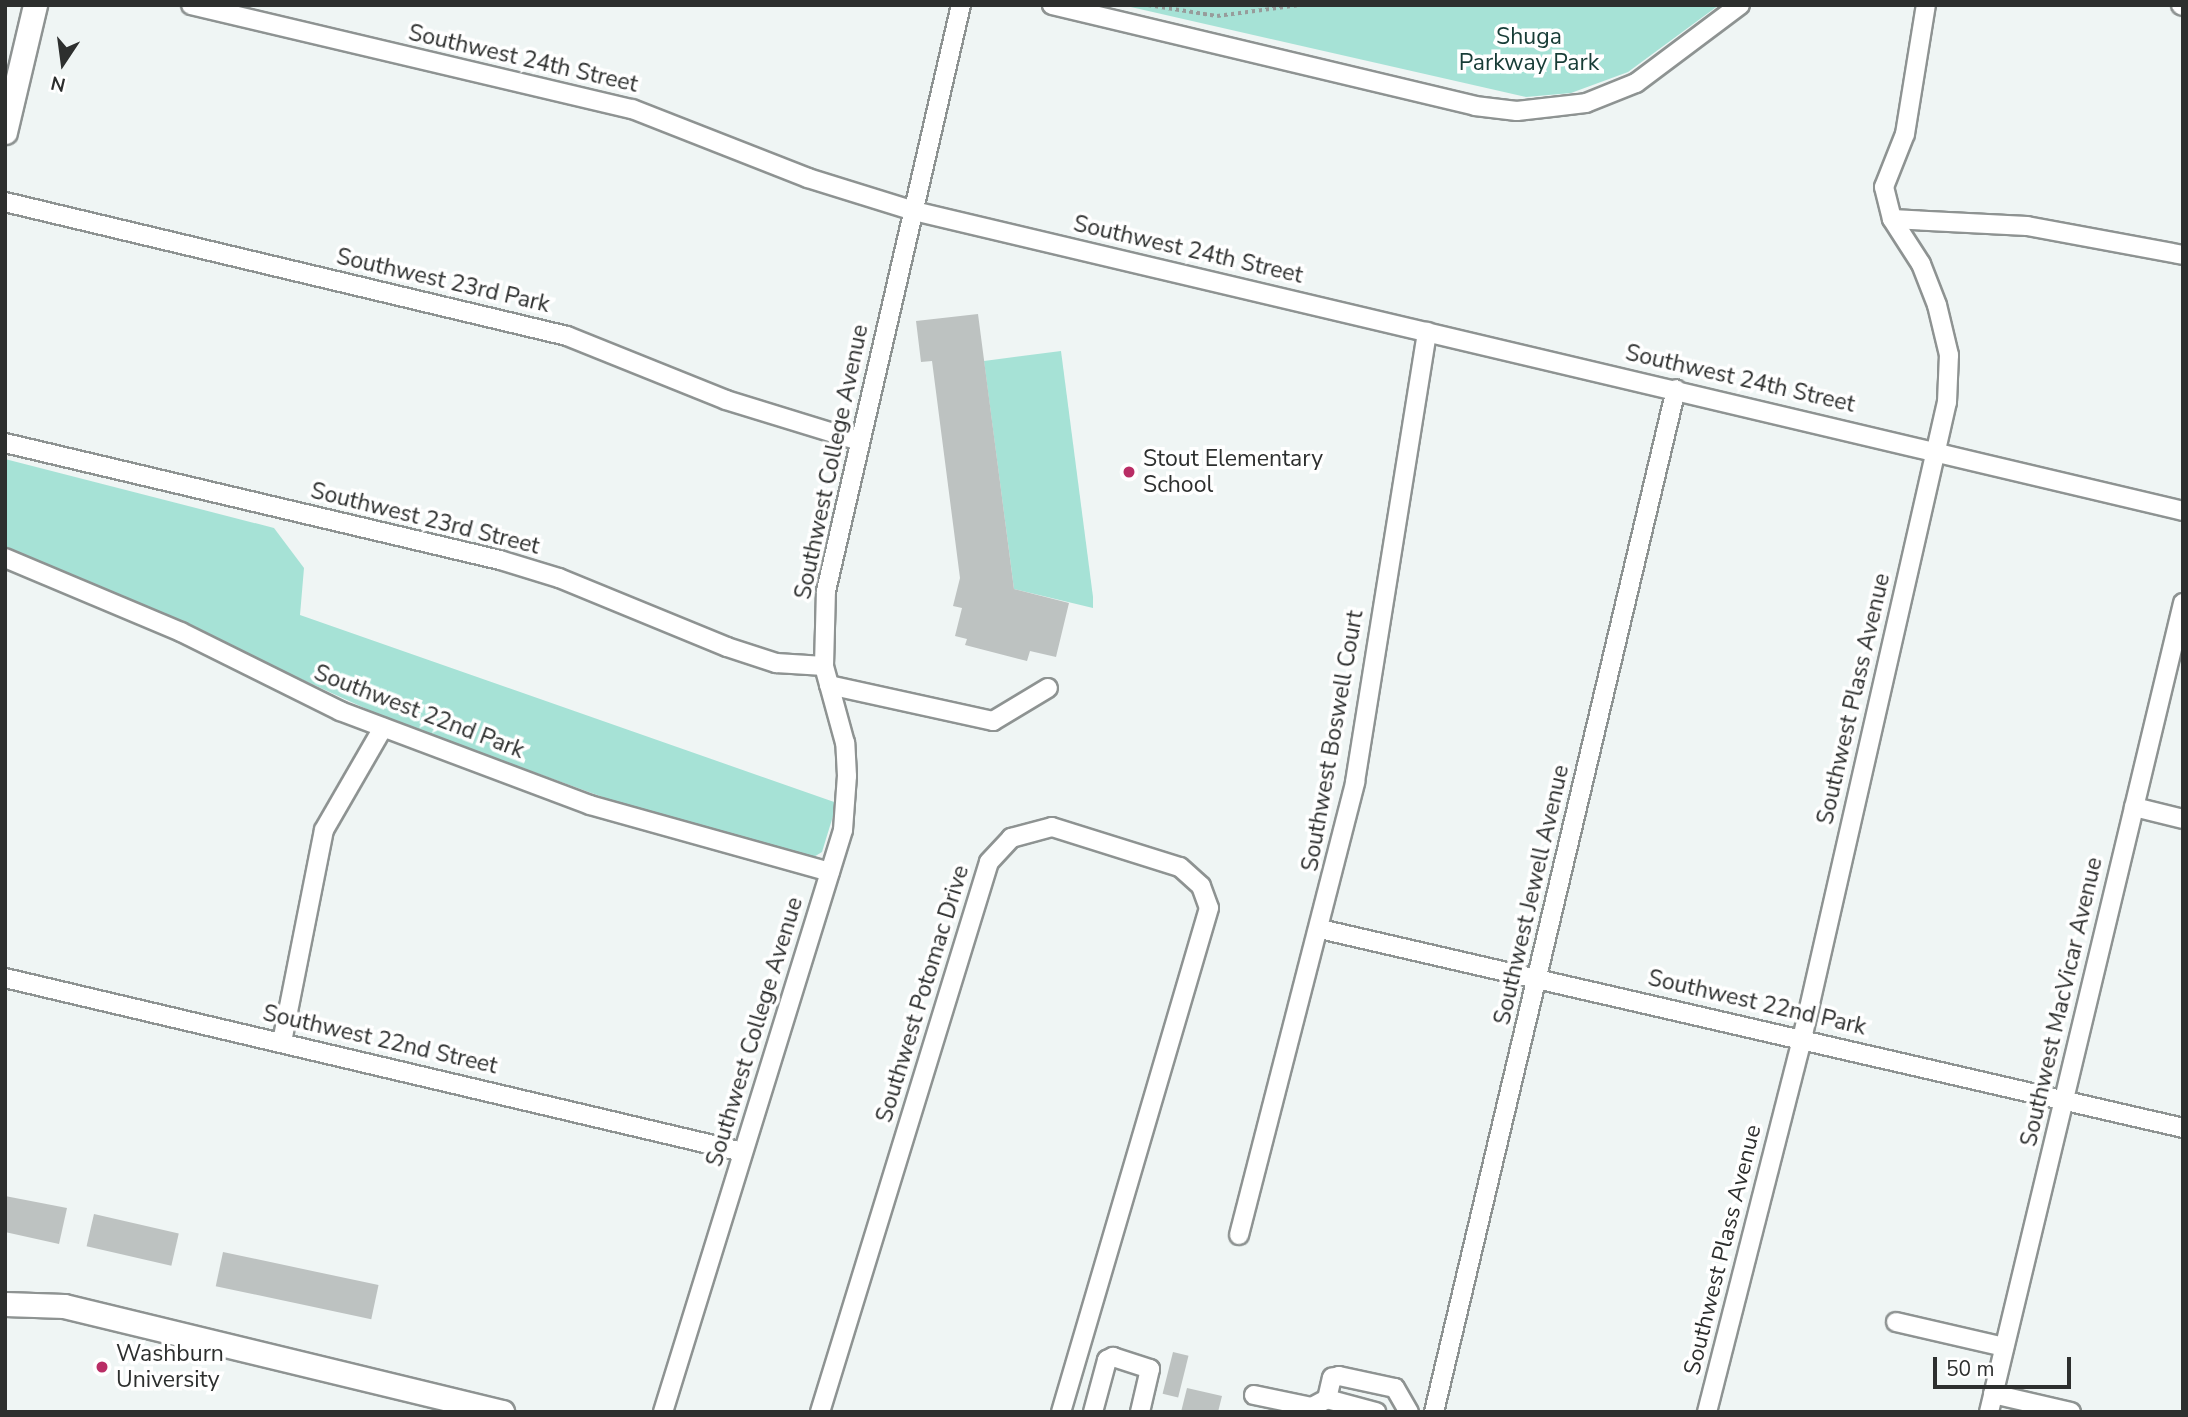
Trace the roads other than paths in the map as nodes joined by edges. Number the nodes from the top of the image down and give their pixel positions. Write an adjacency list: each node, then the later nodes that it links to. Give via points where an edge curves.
1 (35, 5): 7 (main road)
2 (191, 5): 9 (street, Southwest 24th Street, via 632,108 808,178)
3 (961, 5): 9 (street, Southwest College Avenue)
4 (1052, 5): 5 (street, via 1475,106 1517,111 1586,103 1636,83)
5 (1740, 5)
6 (1927, 5): 10 (street, Southwest Plass Avenue, via 1905,134 1884,187)
7 (5, 132)
8 (5, 202): 14 (street, Southwest 23rd Park, via 567,336 726,400)
9 (914, 211): 12 (street, Southwest 24th Street); 14 (street, Southwest College Avenue)
10 (1892, 219): 11 (street, via 2027,226); 16 (street, Southwest Plass Avenue, via 1921,264 1949,355 1947,402)
11 (2183, 255)
12 (1427, 332): 13 (street, Southwest 24th Street); 27 (street, Southwest Boswell Court, via 1355,782)
13 (1676, 389): 16 (street, Southwest 24th Street); 28 (street, Southwest Jewell Avenue)
14 (859, 441): 20 (street, Southwest College Avenue, via 826,591)
15 (5, 443): 20 (street, Southwest 23rd Street, via 500,560 559,578 727,647 776,663)
16 (1935, 449): 17 (street, Southwest 24th Street); 30 (street, Southwest Plass Avenue)
17 (2183, 511)
18 (5, 558): 23 (street, Southwest 22nd Park, via 169,627)
19 (2183, 603): 24 (street, Southwest MacVicar Avenue)
20 (824, 666): 21 (street, Southwest College Avenue)
21 (829, 685): 22 (street, via 993,721); 26 (street, Southwest College Avenue, via 847,776 843,830)
22 (1048, 688)
23 (383, 728): 26 (street, Southwest 22nd Park, via 603,810); 31 (street, via 324,830)
24 (2134, 807): 25 (street); 32 (street, Southwest MacVicar Avenue)
25 (2183, 819)
26 (830, 872): 34 (street, Southwest College Avenue)
27 (1320, 929): 28 (street, Southwest 22nd Park); 35 (street, Southwest Boswell Court)
28 (1538, 977): 30 (street, Southwest 22nd Park); 50 (street, Southwest Jewell Avenue)
29 (5, 978): 31 (street, Southwest 22nd Street)
30 (1802, 1039): 32 (street, Southwest 22nd Park); 51 (street, Southwest Plass Avenue)
31 (282, 1042): 34 (street, Southwest 22nd Street)
32 (2063, 1100): 33 (street, Southwest 22nd Park); 38 (street, Southwest MacVicar Avenue)
33 (2183, 1128)
34 (743, 1152): 43 (street, Southwest College Avenue)
35 (1239, 1235)
36 (11, 1299): 42 (main road, via 64,1306)
37 (1896, 1322): 38 (street)
38 (2004, 1347): 39 (street, Southwest MacVicar Avenue)
39 (1993, 1394): 52 (street, Southwest MacVicar Avenue); 53 (street)
40 (1254, 1395): 41 (street, via 1312,1407)
41 (1327, 1399): 48 (street); 49 (street, via 1332,1378 1339,1376 1402,1392)
42 (502, 1412)
43 (663, 1412)
44 (820, 1412): 45 (street, Southwest Potomac Drive, via 989,862 1010,838 1052,827 1180,867 1201,886 1209,908)
45 (1061, 1412)
46 (1093, 1412): 47 (street, via 1107,1360 1114,1357 1150,1369)
47 (1140, 1412)
48 (1376, 1412)
49 (1409, 1412)
50 (1434, 1412)
51 (1707, 1412)
52 (1989, 1412)
53 (2071, 1412)

